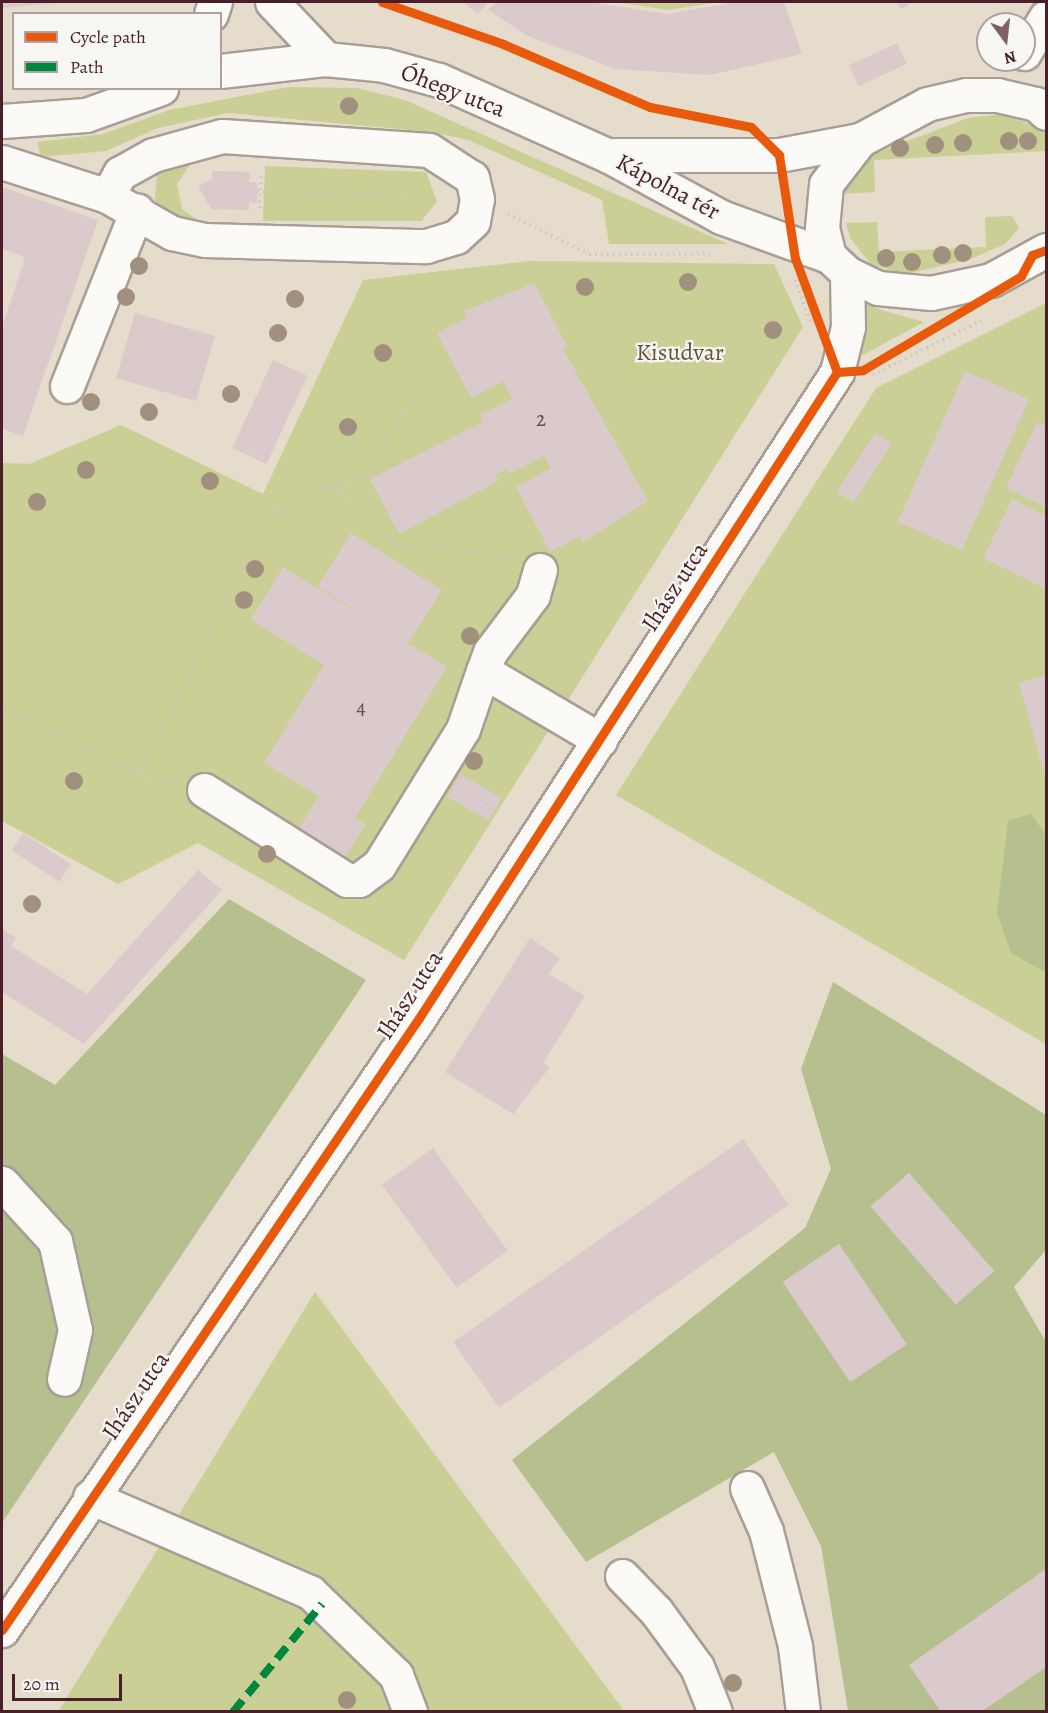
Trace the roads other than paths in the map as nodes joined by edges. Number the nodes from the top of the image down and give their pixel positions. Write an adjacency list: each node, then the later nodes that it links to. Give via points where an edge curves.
1 (272, 2): 4 (street)
2 (1047, 17): 3 (street)
3 (1036, 34)
4 (326, 59): 5 (street, Óhegy utca); 12 (street, Óhegy utca, via 384,66 439,80)
5 (222, 70)
6 (1011, 72): 8 (street)
7 (155, 90): 10 (street, via 86,115)
8 (997, 95): 9 (street, Kápolna tér, via 1036,104); 11 (street, Kápolna tér, via 927,104)
9 (1047, 113)
10 (2, 121)
11 (860, 140): 12 (street, Kápolna tér, via 779,155); 17 (street, Kápolna tér, via 826,184 822,228)
12 (607, 155): 17 (street, Kápolna tér, via 791,255)
13 (2, 162): 14 (street)
14 (107, 196): 15 (street); 15 (street, via 120,173 153,155 222,136 429,150 472,178 477,199 473,221 456,237 426,246 260,242 172,233)
15 (137, 210): 18 (street)
16 (1042, 248): 17 (street, Kápolna tér, via 991,280 931,293 878,288)
17 (838, 265): 21 (street, Ihász utca, via 848,327 834,375)
18 (67, 386)
19 (540, 570): 20 (street, via 533,595 490,652)
20 (483, 671): 21 (street); 22 (street, via 463,729 379,865 359,880 347,880)
21 (600, 740): 26 (street, Ihász utca, via 419,1018)
22 (204, 790)
23 (2, 1183): 24 (street, via 55,1241 75,1330)
24 (64, 1379)
25 (747, 1488): 31 (street, via 766,1532 795,1646)
26 (90, 1497): 28 (street, Ihász utca); 29 (street, via 310,1592 396,1675)
27 (622, 1576): 30 (street, via 656,1611 697,1667)
28 (2, 1630)
29 (410, 1712)
30 (715, 1712)
31 (802, 1712)

